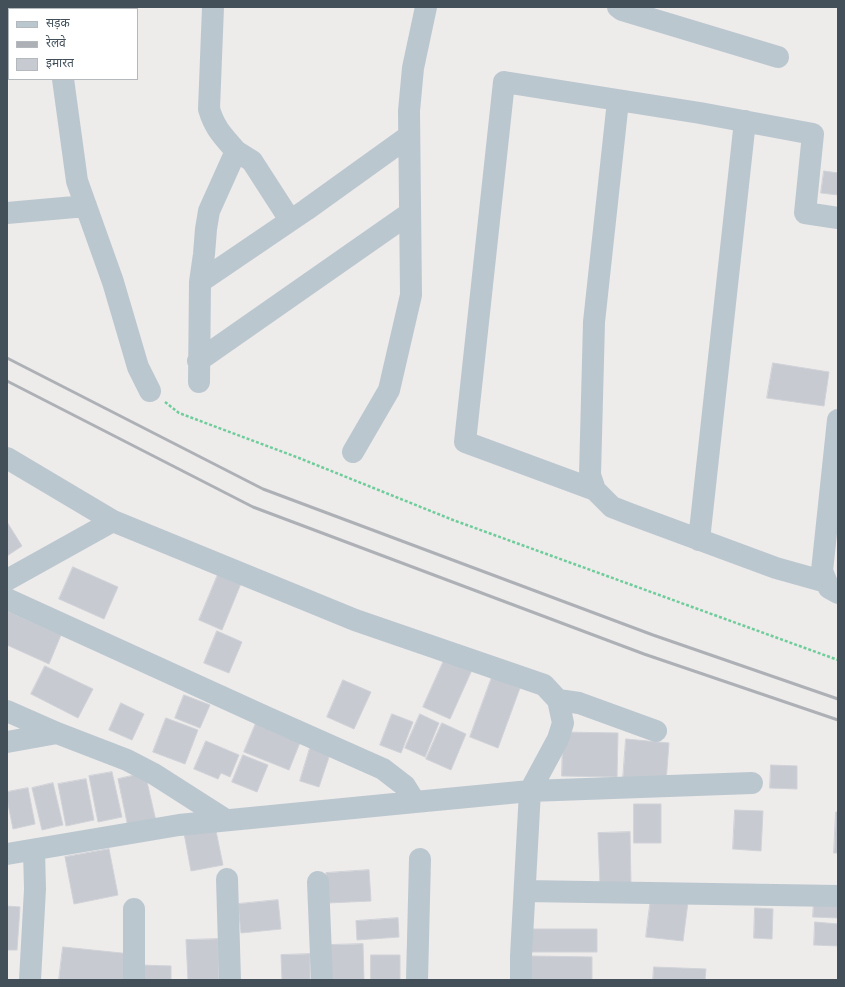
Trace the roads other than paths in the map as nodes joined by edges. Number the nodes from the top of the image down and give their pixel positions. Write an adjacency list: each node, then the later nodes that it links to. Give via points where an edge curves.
1 (213, 7): 9 (street, via 209,109 213,123)
2 (426, 7): 8 (street, via 413,68)
3 (618, 7): 4 (street)
4 (778, 57)
5 (63, 80): 10 (street, via 77,181)
6 (618, 101): 7 (street); 22 (street, via 594,322 590,475); 22 (street, via 504,82 466,442)
7 (745, 121): 13 (street, via 813,134 805,214); 24 (street)
8 (409, 136): 12 (street); 14 (street)
9 (236, 151): 14 (street, via 252,161); 15 (street, via 209,211)
10 (86, 206): 11 (street); 18 (street, via 113,282 138,367)
11 (7, 213)
12 (410, 213): 16 (street); 20 (street, via 411,295 389,390)
13 (838, 218)
14 (290, 220): 15 (street)
15 (200, 282): 16 (street)
16 (198, 361): 17 (street)
17 (199, 382)
18 (150, 391)
19 (838, 420): 26 (street, via 822,572)
20 (353, 452)
21 (7, 458): 23 (street)
22 (595, 490): 24 (street, via 612,507)
23 (113, 520): 25 (street); 28 (street, via 356,620 544,685)
24 (700, 540): 26 (street)
25 (7, 580)
26 (832, 587)
27 (7, 599): 35 (street, via 383,769 404,786)
28 (558, 700): 30 (street, via 579,703); 34 (street, via 563,723 558,739)
29 (7, 711): 31 (street)
30 (656, 731)
31 (57, 733): 32 (street); 36 (street, via 127,760 154,774)
32 (7, 742)
33 (752, 783): 34 (street)
34 (530, 791): 35 (street); 42 (street)
35 (415, 802): 36 (street)
36 (226, 820): 37 (street, via 179,825)
37 (34, 850): 38 (street); 45 (street)
38 (7, 854)
39 (420, 859): 49 (street)
40 (227, 879): 47 (street)
41 (318, 882): 48 (street)
42 (525, 891): 43 (street); 50 (street)
43 (838, 896)
44 (134, 909): 46 (street)
45 (30, 980)
46 (134, 980)
47 (230, 980)
48 (322, 980)
49 (417, 980)
50 (521, 980)

